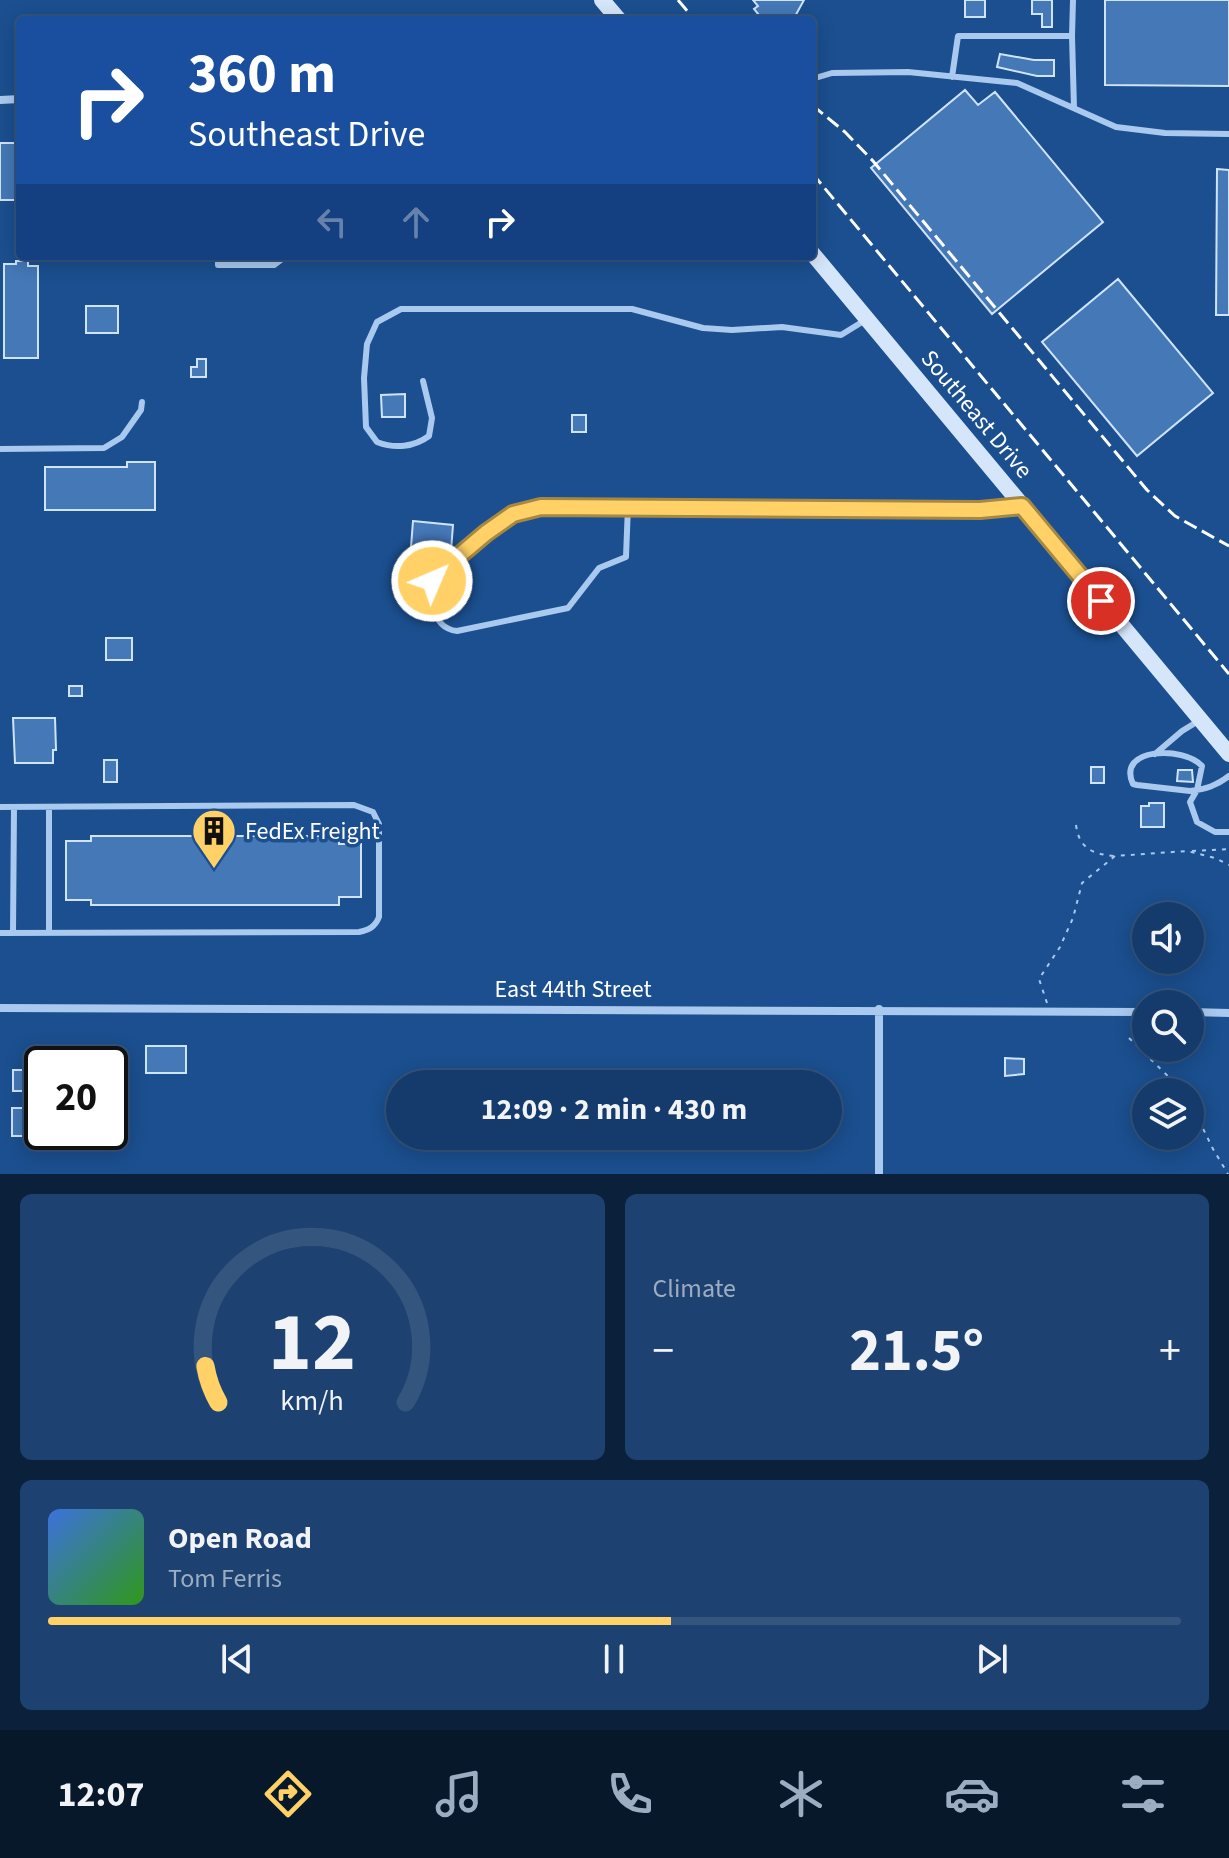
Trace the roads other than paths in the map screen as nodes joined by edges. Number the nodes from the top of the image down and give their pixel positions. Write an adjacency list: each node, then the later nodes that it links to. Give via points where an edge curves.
1 (602, 0): 3 (main road)
2 (1073, 0): 4 (lane)
3 (616, 16)
4 (1072, 36): 5 (lane, via 958,36); 7 (lane)
5 (952, 77): 6 (lane, via 908,72); 7 (lane, via 1017,83)
6 (816, 78)
7 (1074, 108): 8 (lane, via 1116,127)
8 (1229, 134)
9 (816, 258): 12 (main road, Southeast Drive)
10 (218, 260): 11 (lane, via 218,265 274,265)
11 (281, 260)
12 (867, 319): 13 (lane, via 841,335 782,327 703,328 632,309 401,309 377,322 367,344 366,427 377,442 406,446 429,436 432,418); 17 (main road, Southeast Drive)
13 (423, 381)
14 (142, 402): 15 (lane, via 122,437 104,448)
15 (0, 449)
16 (628, 506): 16 (lane, via 626,557 599,568 568,608 457,631 438,622 433,566 460,555 513,514 541,507); 17 (lane)
17 (1022, 506): 18 (main road, Southeast Drive)
18 (1201, 720): 19 (lane); 20 (main road, Southeast Drive)
19 (1155, 754): 22 (lane, via 1197,760 1202,766); 22 (lane, via 1134,762 1133,784)
20 (1229, 754)
21 (1229, 776): 22 (lane)
22 (1197, 790): 26 (lane, via 1190,802 1197,822 1215,832)
23 (0, 807): 24 (lane)
24 (14, 807): 25 (lane); 28 (lane)
25 (49, 807): 29 (lane); 29 (lane, via 354,805 373,812 379,824 379,917 369,930)
26 (1229, 832)
27 (0, 933): 28 (lane)
28 (13, 933): 29 (lane)
29 (49, 933)
30 (0, 1008): 31 (street, East 44th Street)
31 (879, 1009): 32 (street, East 44th Street); 35 (street)
32 (1132, 1012)
33 (1204, 1012): 34 (street)
34 (1229, 1013)
35 (879, 1174)

